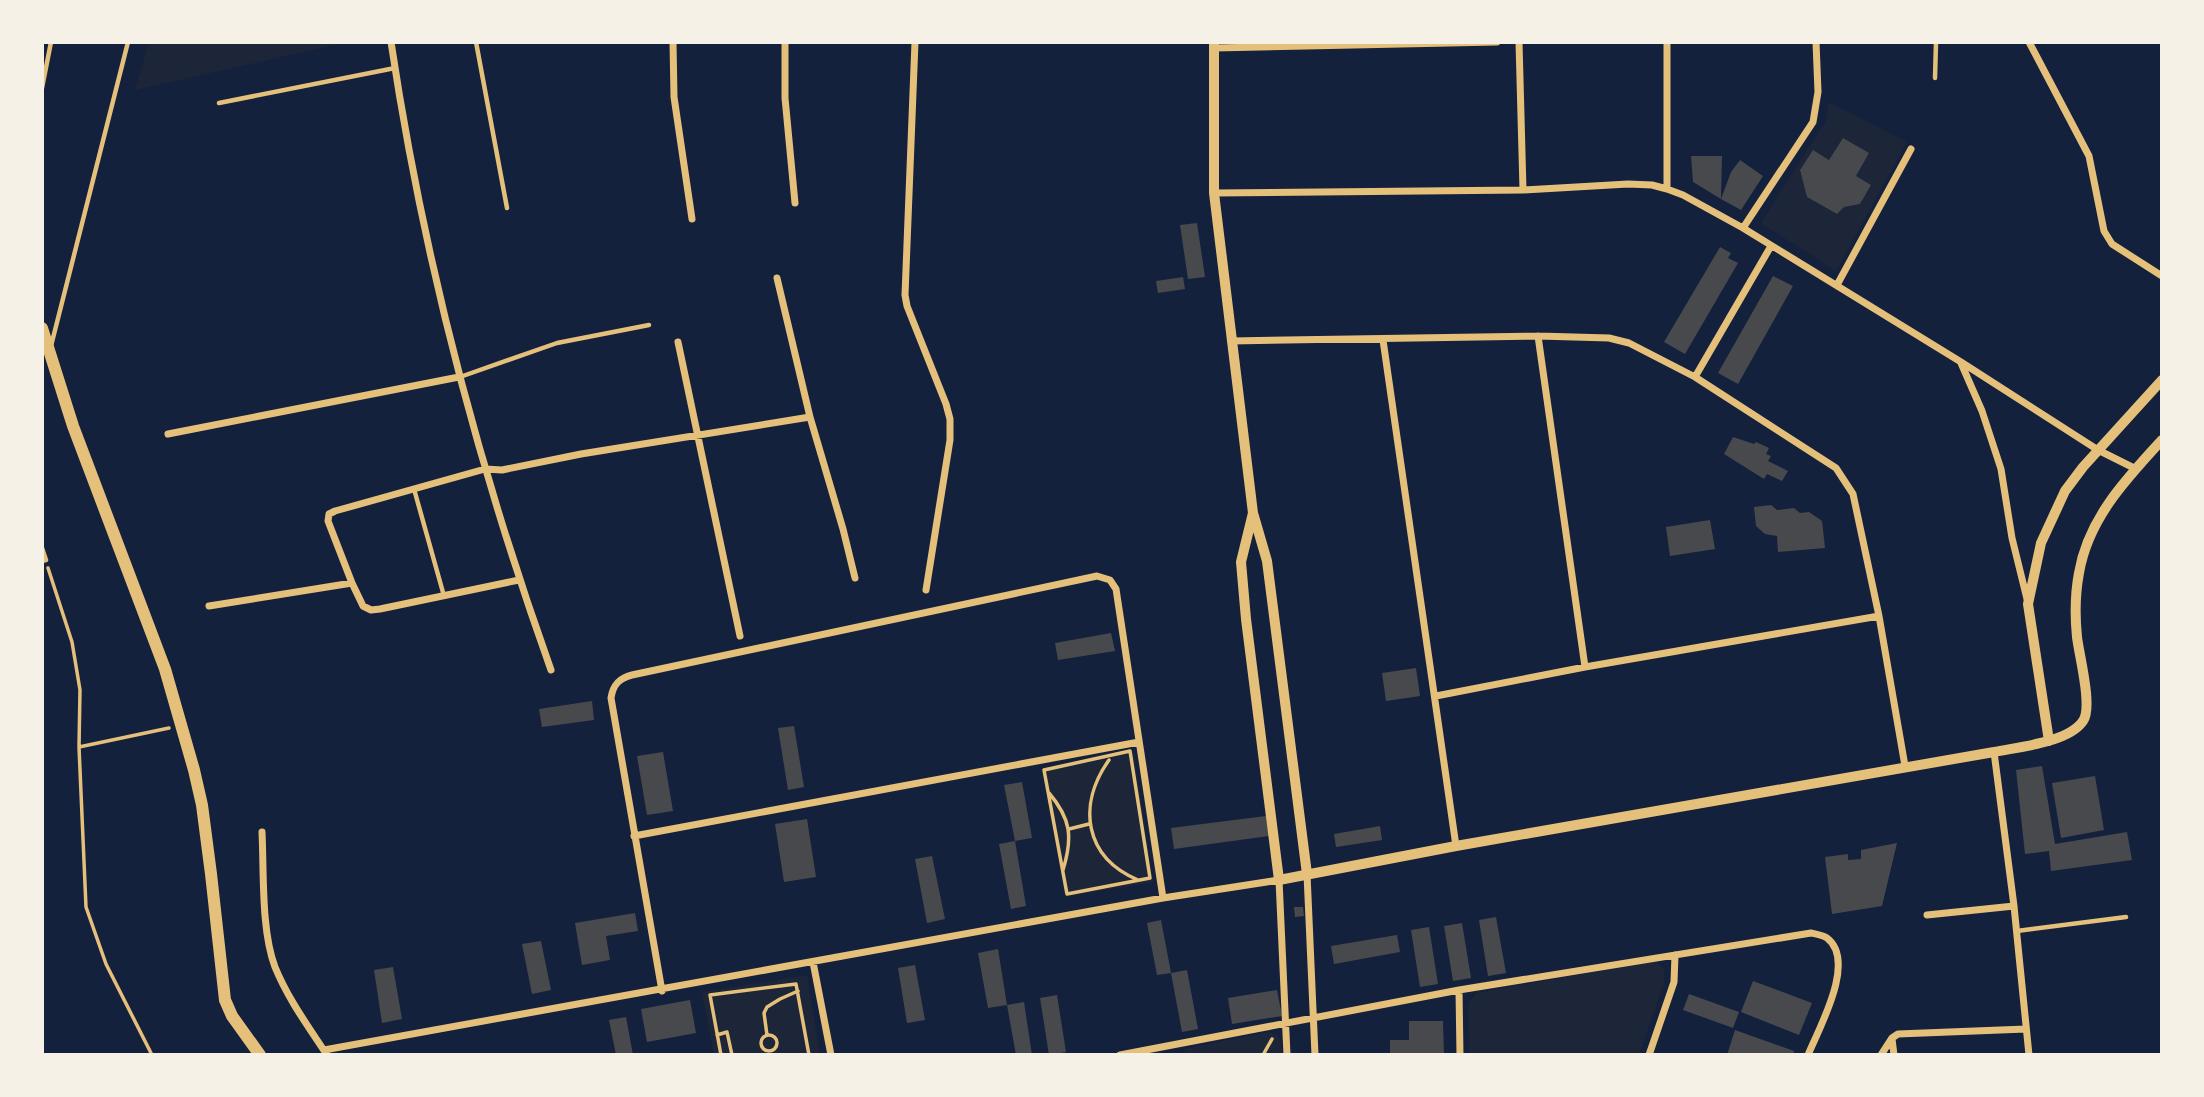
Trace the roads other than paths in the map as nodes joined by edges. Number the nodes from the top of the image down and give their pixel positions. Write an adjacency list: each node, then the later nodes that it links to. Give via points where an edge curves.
1 (51, 42): 18 (lane)
2 (128, 42): 38 (lane)
3 (391, 42): 16 (street)
4 (476, 42): 25 (lane)
5 (673, 42): 26 (street, via 674,97)
6 (785, 42): 24 (street)
7 (915, 42): 57 (street, via 905,295 950,419)
8 (1497, 42): 14 (street)
9 (1519, 42): 21 (street)
10 (1667, 42): 22 (street)
11 (1816, 42): 27 (street, via 1818,92 1813,122)
12 (1936, 42): 17 (lane)
13 (2029, 42): 29 (street, via 2089,156 2104,231 2112,244)
14 (1365, 44): 15 (street)
15 (1214, 45): 23 (street)
16 (396, 68): 19 (lane); 40 (street)
17 (1935, 78)
18 (42, 88)
19 (219, 103)
20 (1911, 149): 31 (street)
21 (1523, 190): 22 (street, via 1628,184); 23 (street)
22 (1667, 190): 27 (street)
23 (1214, 192): 36 (street)
24 (795, 203)
25 (507, 208)
26 (692, 219)
27 (1743, 228): 28 (street)
28 (1770, 246): 31 (street); 41 (street)
29 (2162, 276)
30 (777, 278): 43 (street)
31 (1836, 285): 39 (street)
32 (649, 325): 40 (lane, via 557,343)
33 (42, 328): 38 (main road)
34 (1538, 336): 35 (street); 41 (street, via 1629,343); 63 (street)
35 (1383, 340): 36 (street); 65 (street)
36 (1231, 341): 51 (street)
37 (678, 342): 45 (street)
38 (50, 350): 89 (main road, via 73,426 182,725 202,805 225,1000)
39 (1961, 362): 47 (street); 59 (street, via 2001,468)
40 (459, 377): 44 (street); 49 (street)
41 (1695, 377): 61 (street, via 1822,458 1846,480 1859,516)
42 (2162, 380): 47 (street)
43 (810, 417): 45 (street); 54 (street)
44 (168, 433)
45 (698, 435): 49 (street, via 502,470); 62 (street)
46 (2162, 440): 48 (street)
47 (2098, 450): 48 (street); 59 (street, via 2051,518)
48 (2134, 468): 66 (street, via 2090,536 2078,575 2077,636 2087,712 2084,721)
49 (485, 469): 50 (street); 55 (street)
50 (414, 489): 56 (street, via 329,514); 58 (lane)
51 (1253, 513): 73 (street, via 1267,561); 74 (street, via 1241,562 1245,619)
52 (42, 548): 53 (lane)
53 (44, 560)
54 (855, 578)
55 (519, 580): 58 (street); 64 (street)
56 (352, 583): 58 (street, via 363,606 371,610); 60 (street)
57 (926, 590)
58 (444, 596)
59 (2028, 604): 66 (street)
60 (209, 606)
61 (1879, 616): 63 (street); 69 (street)
62 (740, 636)
63 (1586, 667): 65 (street)
64 (551, 670)
65 (1436, 696): 72 (street)
66 (2049, 741): 68 (street)
67 (1139, 742): 71 (street); 71 (street, via 1116,589 1110,580 1097,576 624,677 611,698); 75 (street)
68 (1994, 752): 69 (street); 76 (street)
69 (1905, 766): 72 (street)
70 (262, 832): 88 (street, via 274,965 290,1000)
71 (634, 836): 83 (street)
72 (1456, 846): 73 (street)
73 (1307, 874): 74 (street); 84 (street)
74 (1279, 880): 75 (street); 85 (street)
75 (1163, 898): 81 (street)
76 (2014, 905): 77 (street); 79 (street)
77 (1927, 915)
78 (2126, 917): 79 (lane)
79 (2016, 931): 86 (street)
80 (1675, 955): 82 (street); 95 (street, via 1674,982); 96 (street, via 1811,933 1826,936 1836,949 1838,982)
81 (813, 962): 83 (street); 90 (street)
82 (1459, 990): 84 (street); 94 (street)
83 (662, 991): 88 (street)
84 (1315, 1019): 85 (street); 93 (street)
85 (1287, 1023): 91 (street); 92 (street)
86 (2026, 1029): 87 (street, via 1898,1034); 99 (street)
87 (1892, 1038): 97 (street); 98 (street)
88 (326, 1053)
89 (260, 1055)
90 (831, 1055)
91 (1119, 1055)
92 (1287, 1055)
93 (1315, 1055)
94 (1460, 1055)
95 (1648, 1055)
96 (1808, 1055)
97 (1881, 1055)
98 (1894, 1055)
99 (2029, 1055)

